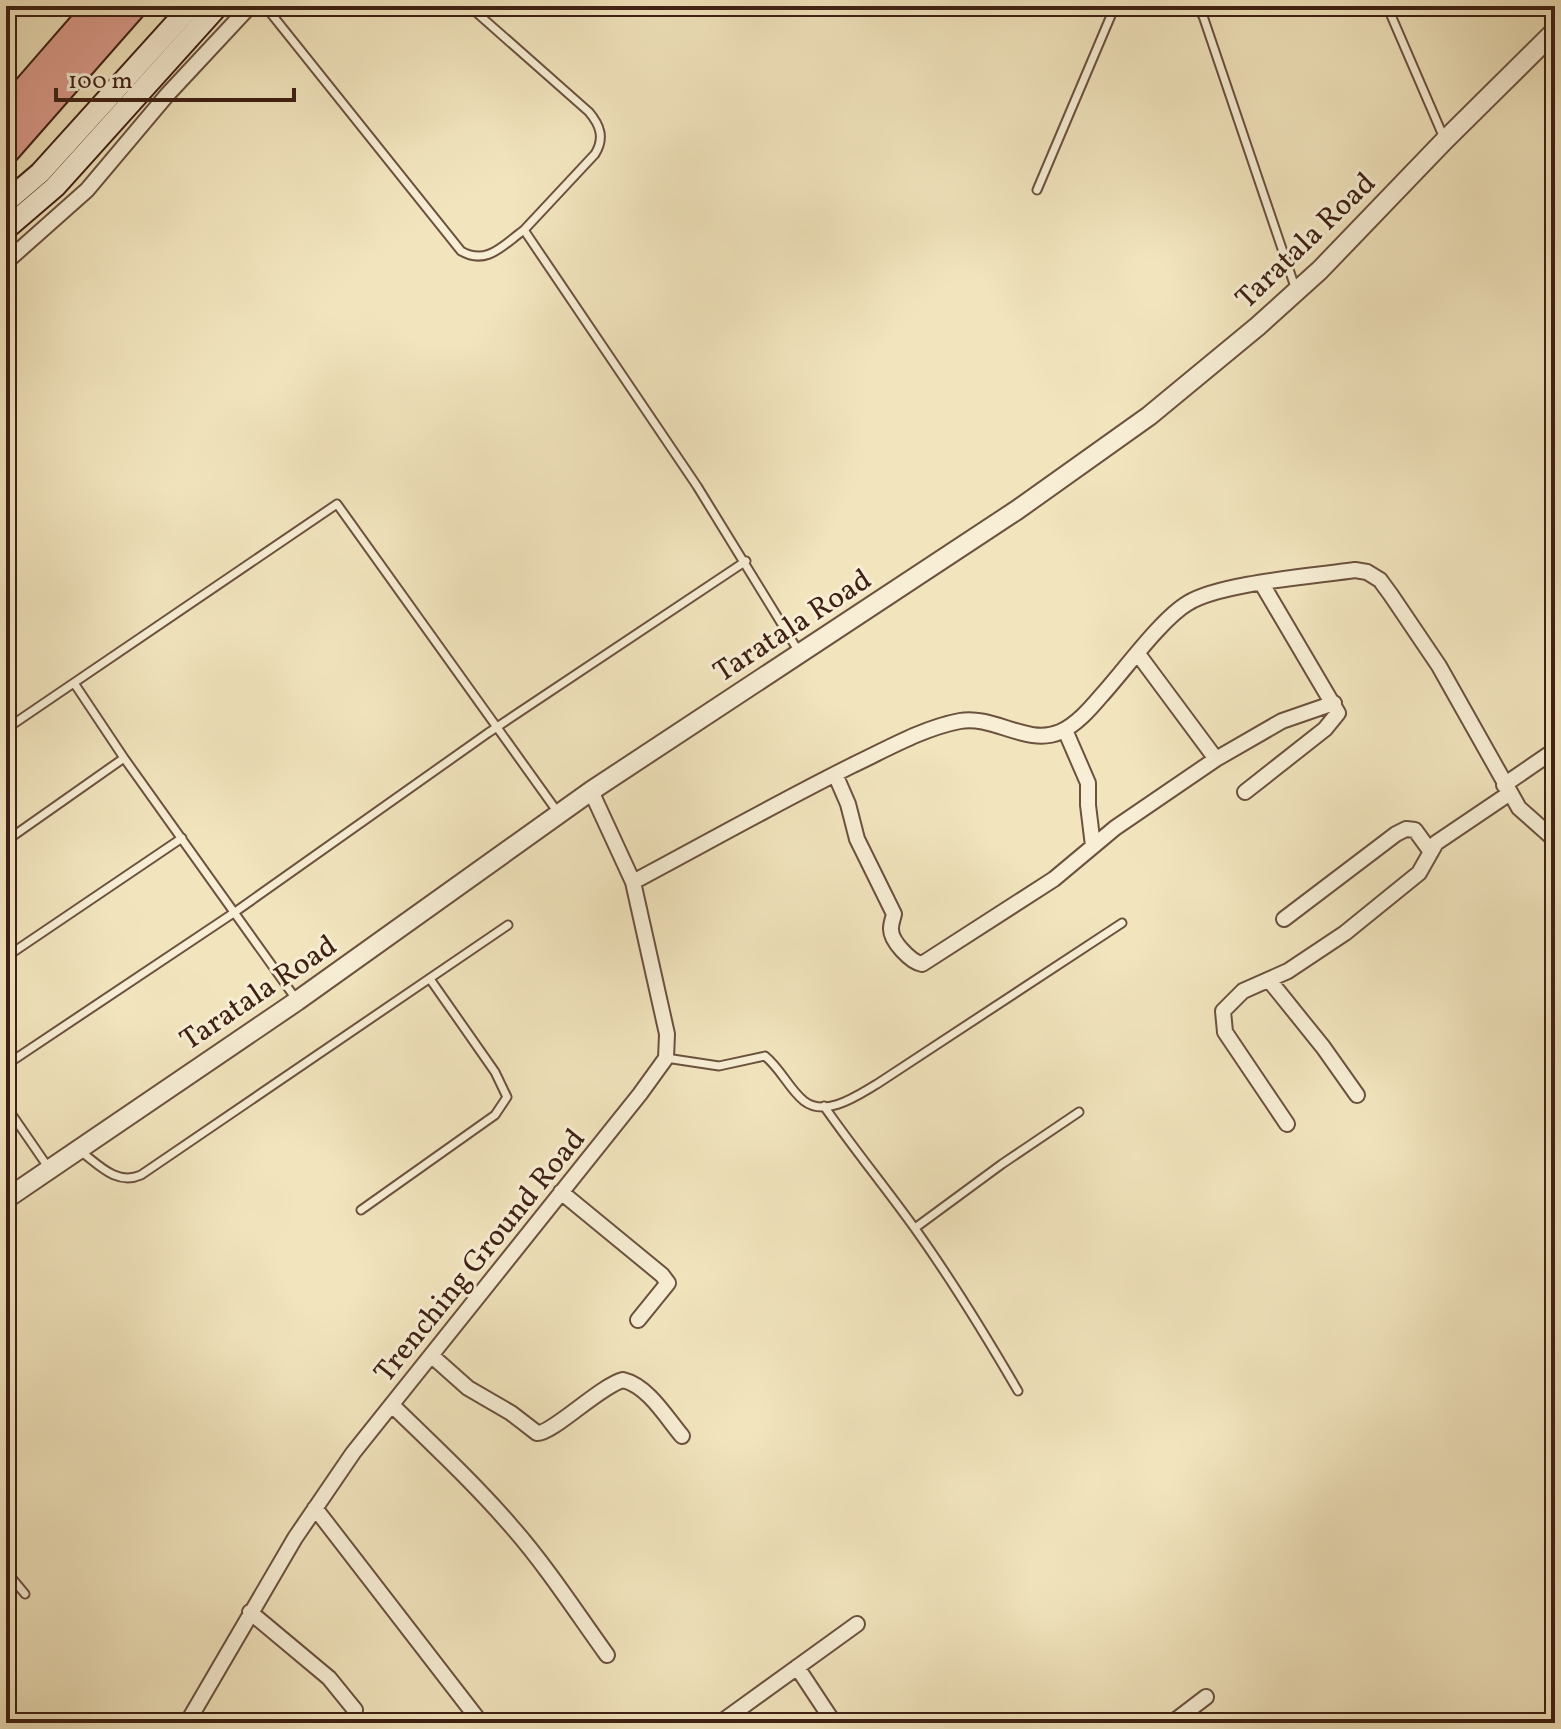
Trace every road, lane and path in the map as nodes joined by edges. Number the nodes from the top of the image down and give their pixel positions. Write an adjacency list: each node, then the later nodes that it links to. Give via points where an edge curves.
1 (191, 6): 14 (main road, via 40,173)
2 (218, 6): 15 (main road, via 55,187)
3 (250, 6): 17 (street, via 87,190)
4 (265, 6): 16 (lane, via 461,251 488,256)
5 (469, 6): 16 (lane, via 599,126 595,154)
6 (1062, 6): 7 (lane)
7 (1073, 6)
8 (1115, 6): 13 (lane)
9 (1196, 6): 18 (lane)
10 (1387, 6): 12 (lane)
11 (1555, 31): 12 (street, Taratala Road)
12 (1445, 140): 18 (street, Taratala Road)
13 (1037, 190)
14 (6, 202)
15 (6, 229)
16 (524, 230): 19 (lane)
17 (6, 262)
18 (1297, 292): 21 (street, Taratala Road, via 1149,416)
19 (746, 561): 21 (lane); 25 (lane)
20 (1262, 584): 22 (street, via 1189,602); 24 (street); 32 (street, via 1355,570 1380,580 1439,666)
21 (800, 654): 33 (street, Taratala Road)
22 (1138, 654): 27 (street); 30 (street)
23 (74, 683): 25 (lane, via 337,504); 26 (lane); 29 (lane)
24 (1334, 703): 30 (street, via 1282,721); 34 (street, via 1334,720)
25 (498, 727): 35 (lane); 42 (lane)
26 (6, 729)
27 (1065, 730): 31 (street, via 1048,737 961,721 908,738); 39 (street, via 1088,783)
28 (1555, 750): 32 (street)
29 (124, 758): 36 (lane); 38 (lane)
30 (1216, 759): 39 (street)
31 (835, 774): 39 (street, via 857,839 894,914 892,936 917,964 1054,879); 41 (street)
32 (1507, 789): 37 (street, via 1519,808); 40 (street)
33 (591, 791): 35 (street, Taratala Road); 41 (street)
34 (1245, 792)
35 (559, 814): 49 (street, Taratala Road)
36 (182, 838): 42 (lane); 46 (lane)
37 (1555, 840)
38 (6, 841)
39 (1093, 846)
40 (1431, 852): 43 (street, via 1415,830 1406,829); 48 (street, via 1405,886 1345,933)
41 (633, 882): 50 (street, via 667,1034)
42 (235, 912): 49 (lane); 51 (lane)
43 (1284, 919)
44 (1122, 923): 54 (lane, via 877,1084 842,1103)
45 (508, 925): 47 (lane)
46 (6, 957)
47 (430, 979): 57 (lane, via 141,1175 121,1179); 61 (lane, via 507,1097 495,1115)
48 (1269, 980): 52 (street); 56 (street, via 1231,1001 1222,1020)
49 (297, 1001): 57 (street, Taratala Road)
50 (666, 1058): 54 (lane, via 719,1066 765,1056 804,1101); 59 (street, Trenching Ground Road)
51 (6, 1065)
52 (1357, 1095)
53 (6, 1106): 58 (lane)
54 (824, 1106): 62 (lane)
55 (1079, 1112): 62 (lane)
56 (1287, 1124)
57 (77, 1149): 58 (street, Taratala Road)
58 (49, 1169): 60 (street, Taratala Road)
59 (561, 1192): 63 (street, via 668,1283); 64 (street, Trenching Ground Road)
60 (6, 1199)
61 (361, 1210)
62 (915, 1228): 65 (lane)
63 (638, 1320)
64 (432, 1356): 66 (street, Trenching Ground Road); 67 (street, via 468,1388 537,1433 623,1380 649,1395)
65 (1018, 1391)
66 (392, 1405): 68 (street, Trenching Ground Road); 73 (street, via 513,1528)
67 (682, 1436)
68 (315, 1508): 71 (street, Trenching Ground Road); 78 (street)
69 (6, 1571): 70 (lane)
70 (25, 1594)
71 (250, 1612): 76 (street, via 329,1678); 77 (street, Trenching Ground Road)
72 (857, 1624): 74 (street)
73 (607, 1655)
74 (797, 1667): 79 (street); 80 (street)
75 (1206, 1697): 81 (street)
76 (355, 1710)
77 (187, 1723)
78 (481, 1723)
79 (720, 1723)
80 (834, 1723)
81 (1172, 1723)

